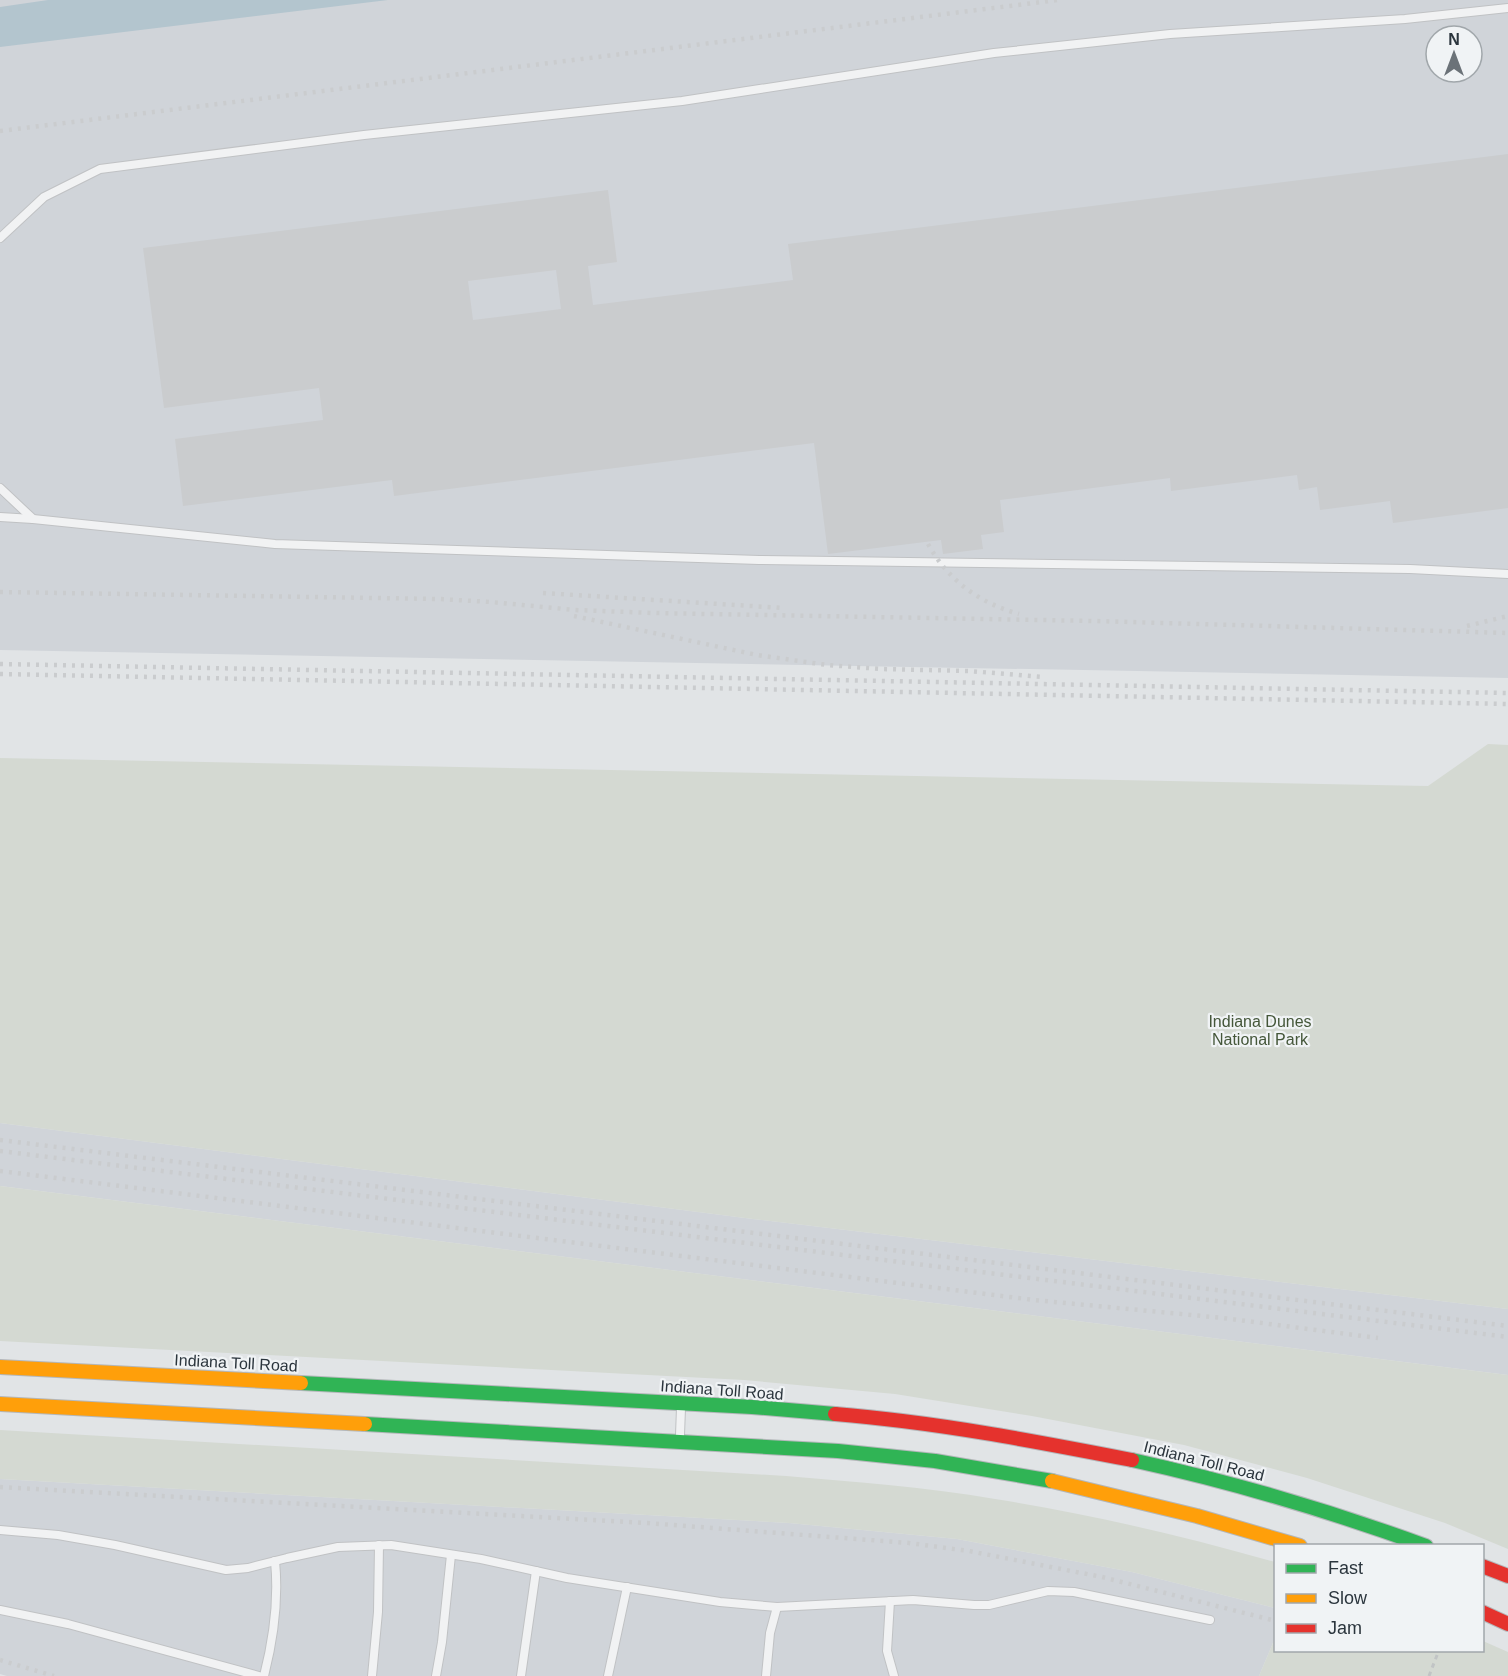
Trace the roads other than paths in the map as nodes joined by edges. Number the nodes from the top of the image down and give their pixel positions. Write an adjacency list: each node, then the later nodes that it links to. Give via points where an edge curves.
1 (1508, 8): 2 (lane, via 1405,19 1170,34 993,53 682,101 364,135 100,169 44,197)
2 (0, 238)
3 (0, 488): 5 (lane)
4 (0, 517): 5 (lane)
5 (33, 519): 6 (lane, via 275,544 407,550)
6 (1508, 574)
7 (0, 1366): 9 (highway, Indiana Toll Road)
8 (0, 1404): 10 (highway)
9 (681, 1404): 10 (lane); 13 (highway, Indiana Toll Road, via 885,1418 1134,1460 1243,1486)
10 (679, 1442): 12 (highway, via 883,1455 1015,1474 1128,1497)
11 (0, 1530): 16 (lane, via 115,1545 226,1570)
12 (1297, 1544)
13 (1423, 1544)
14 (379, 1545): 15 (lane); 16 (lane, via 338,1547); 29 (lane)
15 (452, 1555): 18 (lane); 30 (lane)
16 (275, 1561): 28 (lane, via 278,1602)
17 (1484, 1567): 19 (highway)
18 (536, 1571): 20 (lane); 31 (lane)
19 (1508, 1576)
20 (627, 1587): 22 (lane); 32 (lane)
21 (890, 1601): 22 (lane); 25 (lane, via 989,1605 1048,1591 1074,1592); 34 (lane, via 887,1651)
22 (777, 1607): 33 (lane)
23 (0, 1610): 27 (lane, via 68,1624)
24 (1484, 1613): 26 (highway)
25 (1210, 1620)
26 (1508, 1623)
27 (259, 1676)
28 (264, 1676)
29 (372, 1676)
30 (436, 1676)
31 (521, 1676)
32 (608, 1676)
33 (766, 1676)
34 (894, 1676)

